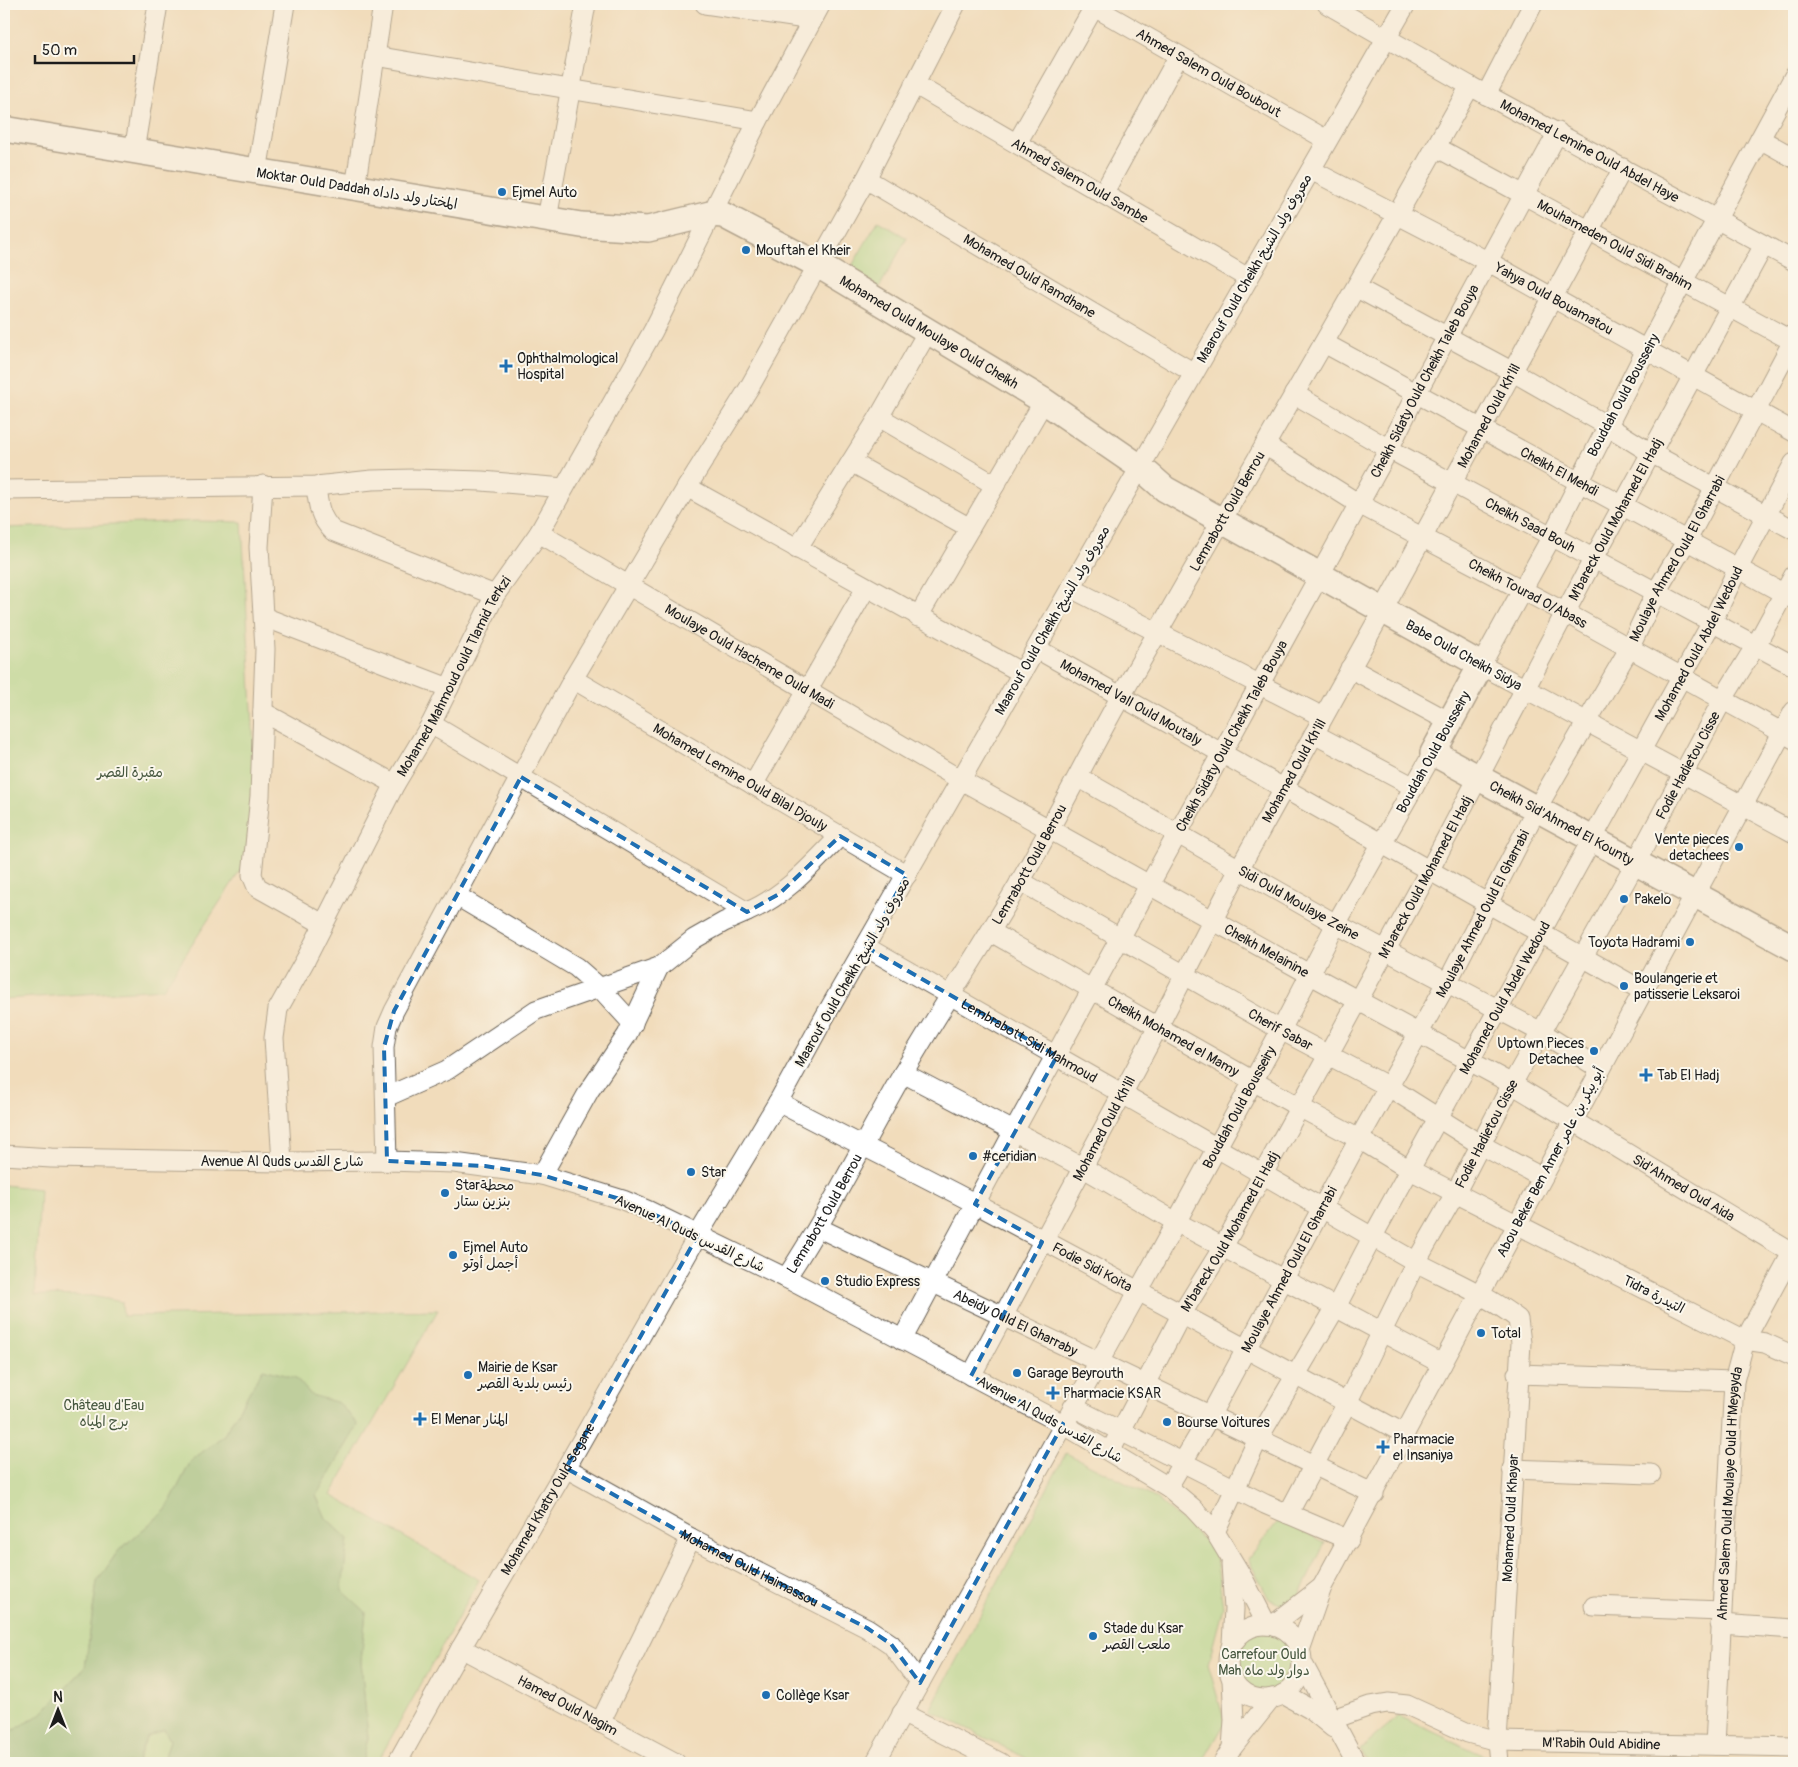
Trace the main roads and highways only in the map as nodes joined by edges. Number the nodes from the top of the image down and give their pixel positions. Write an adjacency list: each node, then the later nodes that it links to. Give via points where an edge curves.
1 (4, 129): 2 (main road, Moktar Ould Daddah المختار ولد داداه, via 581,225 636,230)
2 (710, 214): 3 (main road, Mohamed Ould Moulaye Ould Cheikh, via 723,215 818,265 1044,401)
3 (1140, 467): 4 (main road, Babe Ould Cheikh Sidya, via 1165,489)
4 (1481, 665): 5 (main road, Bouddah Ould Bousseiry)
5 (1433, 752): 6 (main road, Cheikh Sid'Ahmed El Kounty, via 1694,894)
6 (1792, 941)

